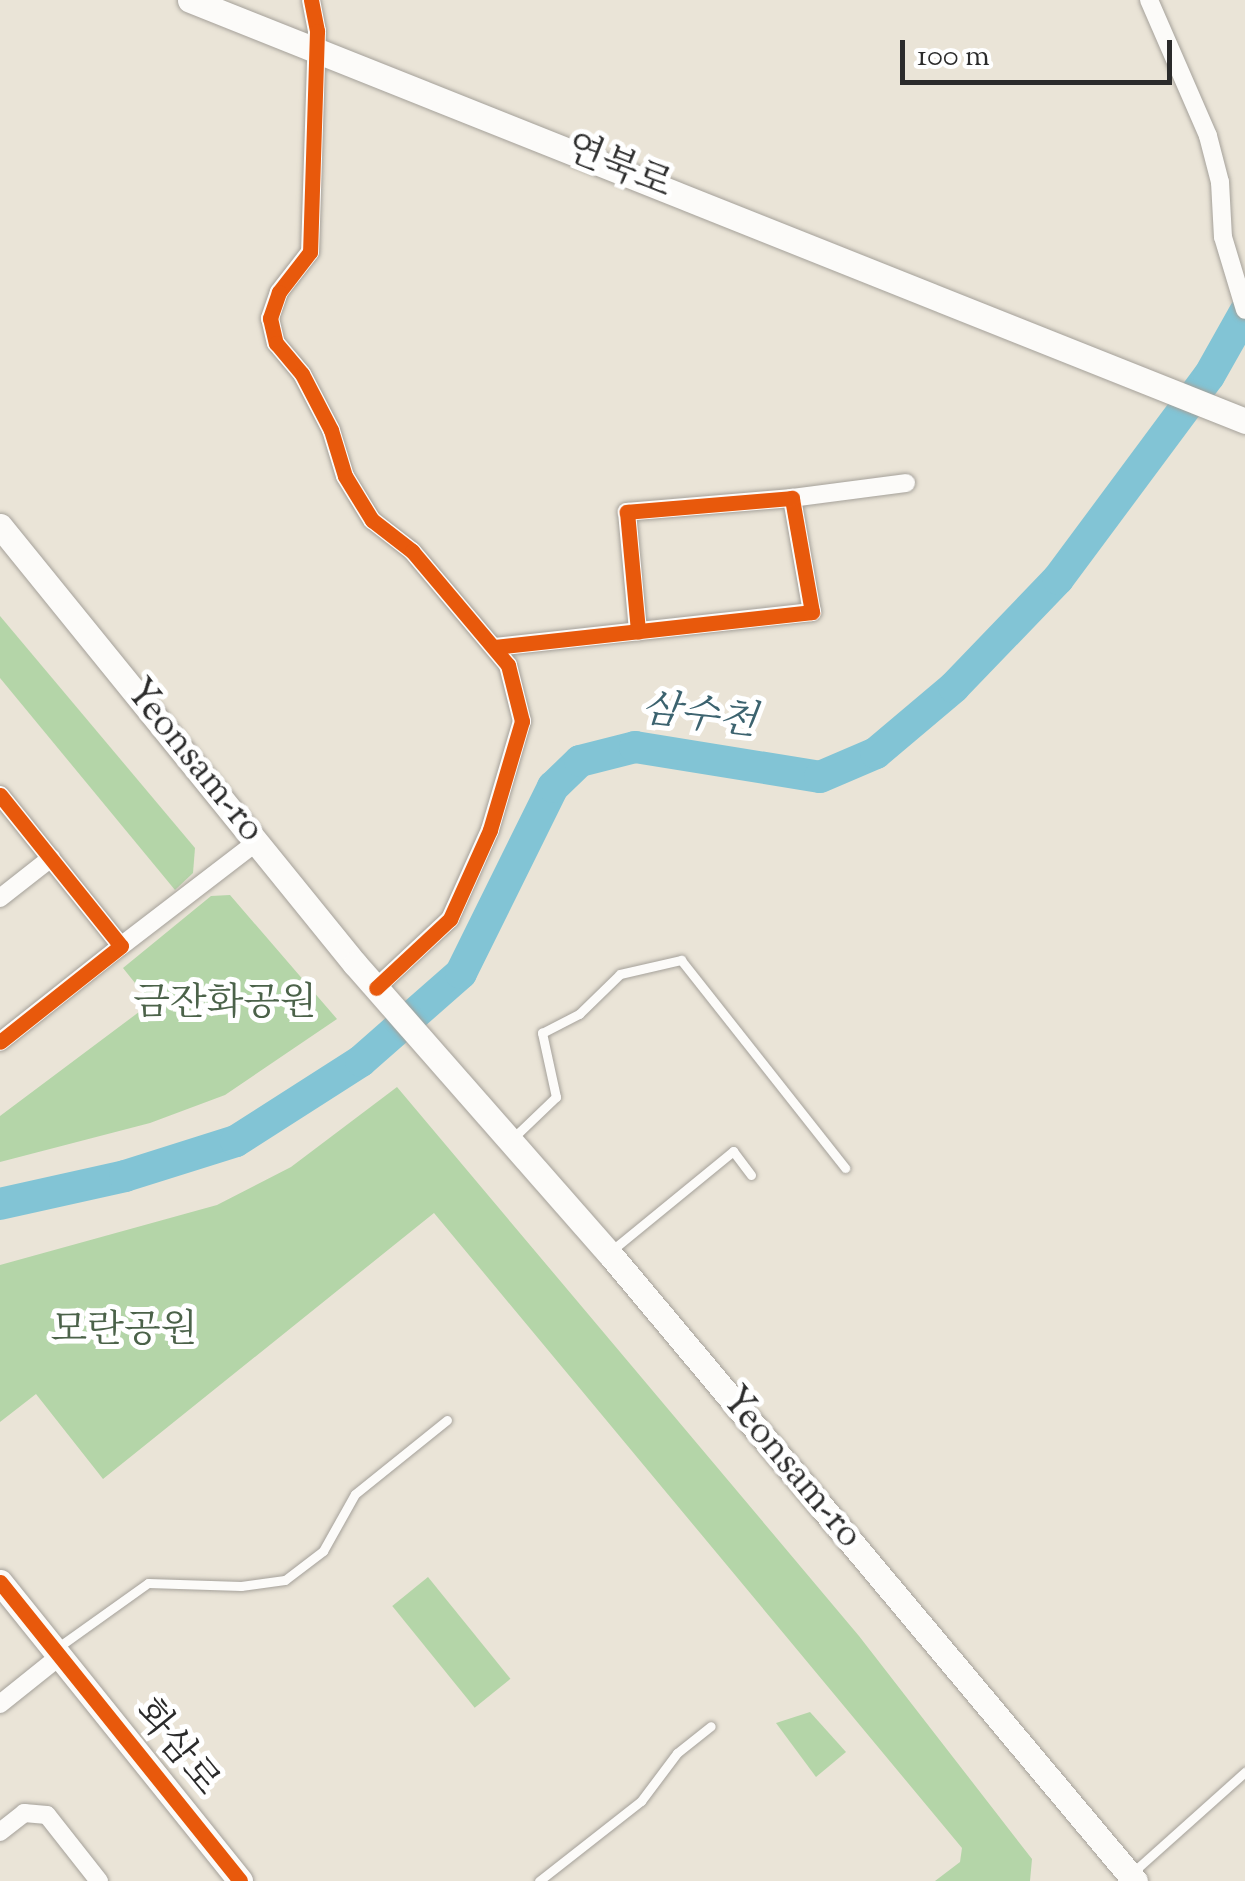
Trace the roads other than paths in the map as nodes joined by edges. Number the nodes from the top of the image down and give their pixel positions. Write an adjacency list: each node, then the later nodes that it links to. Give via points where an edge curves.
1 (190, 0): 4 (main road, 연북로)
2 (311, 0): 4 (street)
3 (1148, 0): 5 (street, via 1208,136 1235,288)
4 (317, 51): 6 (main road, 연북로); 11 (street, via 310,252 279,292 270,318 276,343 302,374 345,476 372,520 412,550)
5 (1245, 310)
6 (1245, 421)
7 (906, 483): 8 (street)
8 (792, 498): 10 (street, via 627,512); 10 (street, via 812,612)
9 (0, 526): 13 (main road, Yeonsam-ro)
10 (638, 631): 11 (street)
11 (495, 647): 17 (street, via 508,665 522,721 490,830 450,918)
12 (0, 795): 14 (street)
13 (258, 841): 16 (street); 17 (main road, Yeonsam-ro)
14 (50, 858): 15 (street); 16 (street)
15 (0, 898)
16 (120, 946): 18 (street)
17 (381, 993): 19 (main road, Yeonsam-ro)
18 (0, 1042)
19 (510, 1141): 20 (lane, via 556,1096 542,1033 579,1014 620,974 682,960); 22 (main road, Yeonsam-ro)
20 (845, 1168)
21 (752, 1174): 22 (lane, via 733,1152)
22 (609, 1253): 30 (main road, Yeonsam-ro)
23 (447, 1420): 25 (lane, via 354,1494 323,1552 285,1580 241,1586 148,1582)
24 (0, 1582): 25 (main road, 화삼로)
25 (57, 1653): 26 (street); 32 (main road, 화삼로)
26 (0, 1704)
27 (711, 1726): 33 (lane, via 677,1753 641,1800)
28 (1245, 1772): 30 (lane)
29 (0, 1832): 31 (street, via 24,1814 47,1815)
30 (1129, 1879)
31 (100, 1881)
32 (240, 1881)
33 (539, 1881)

